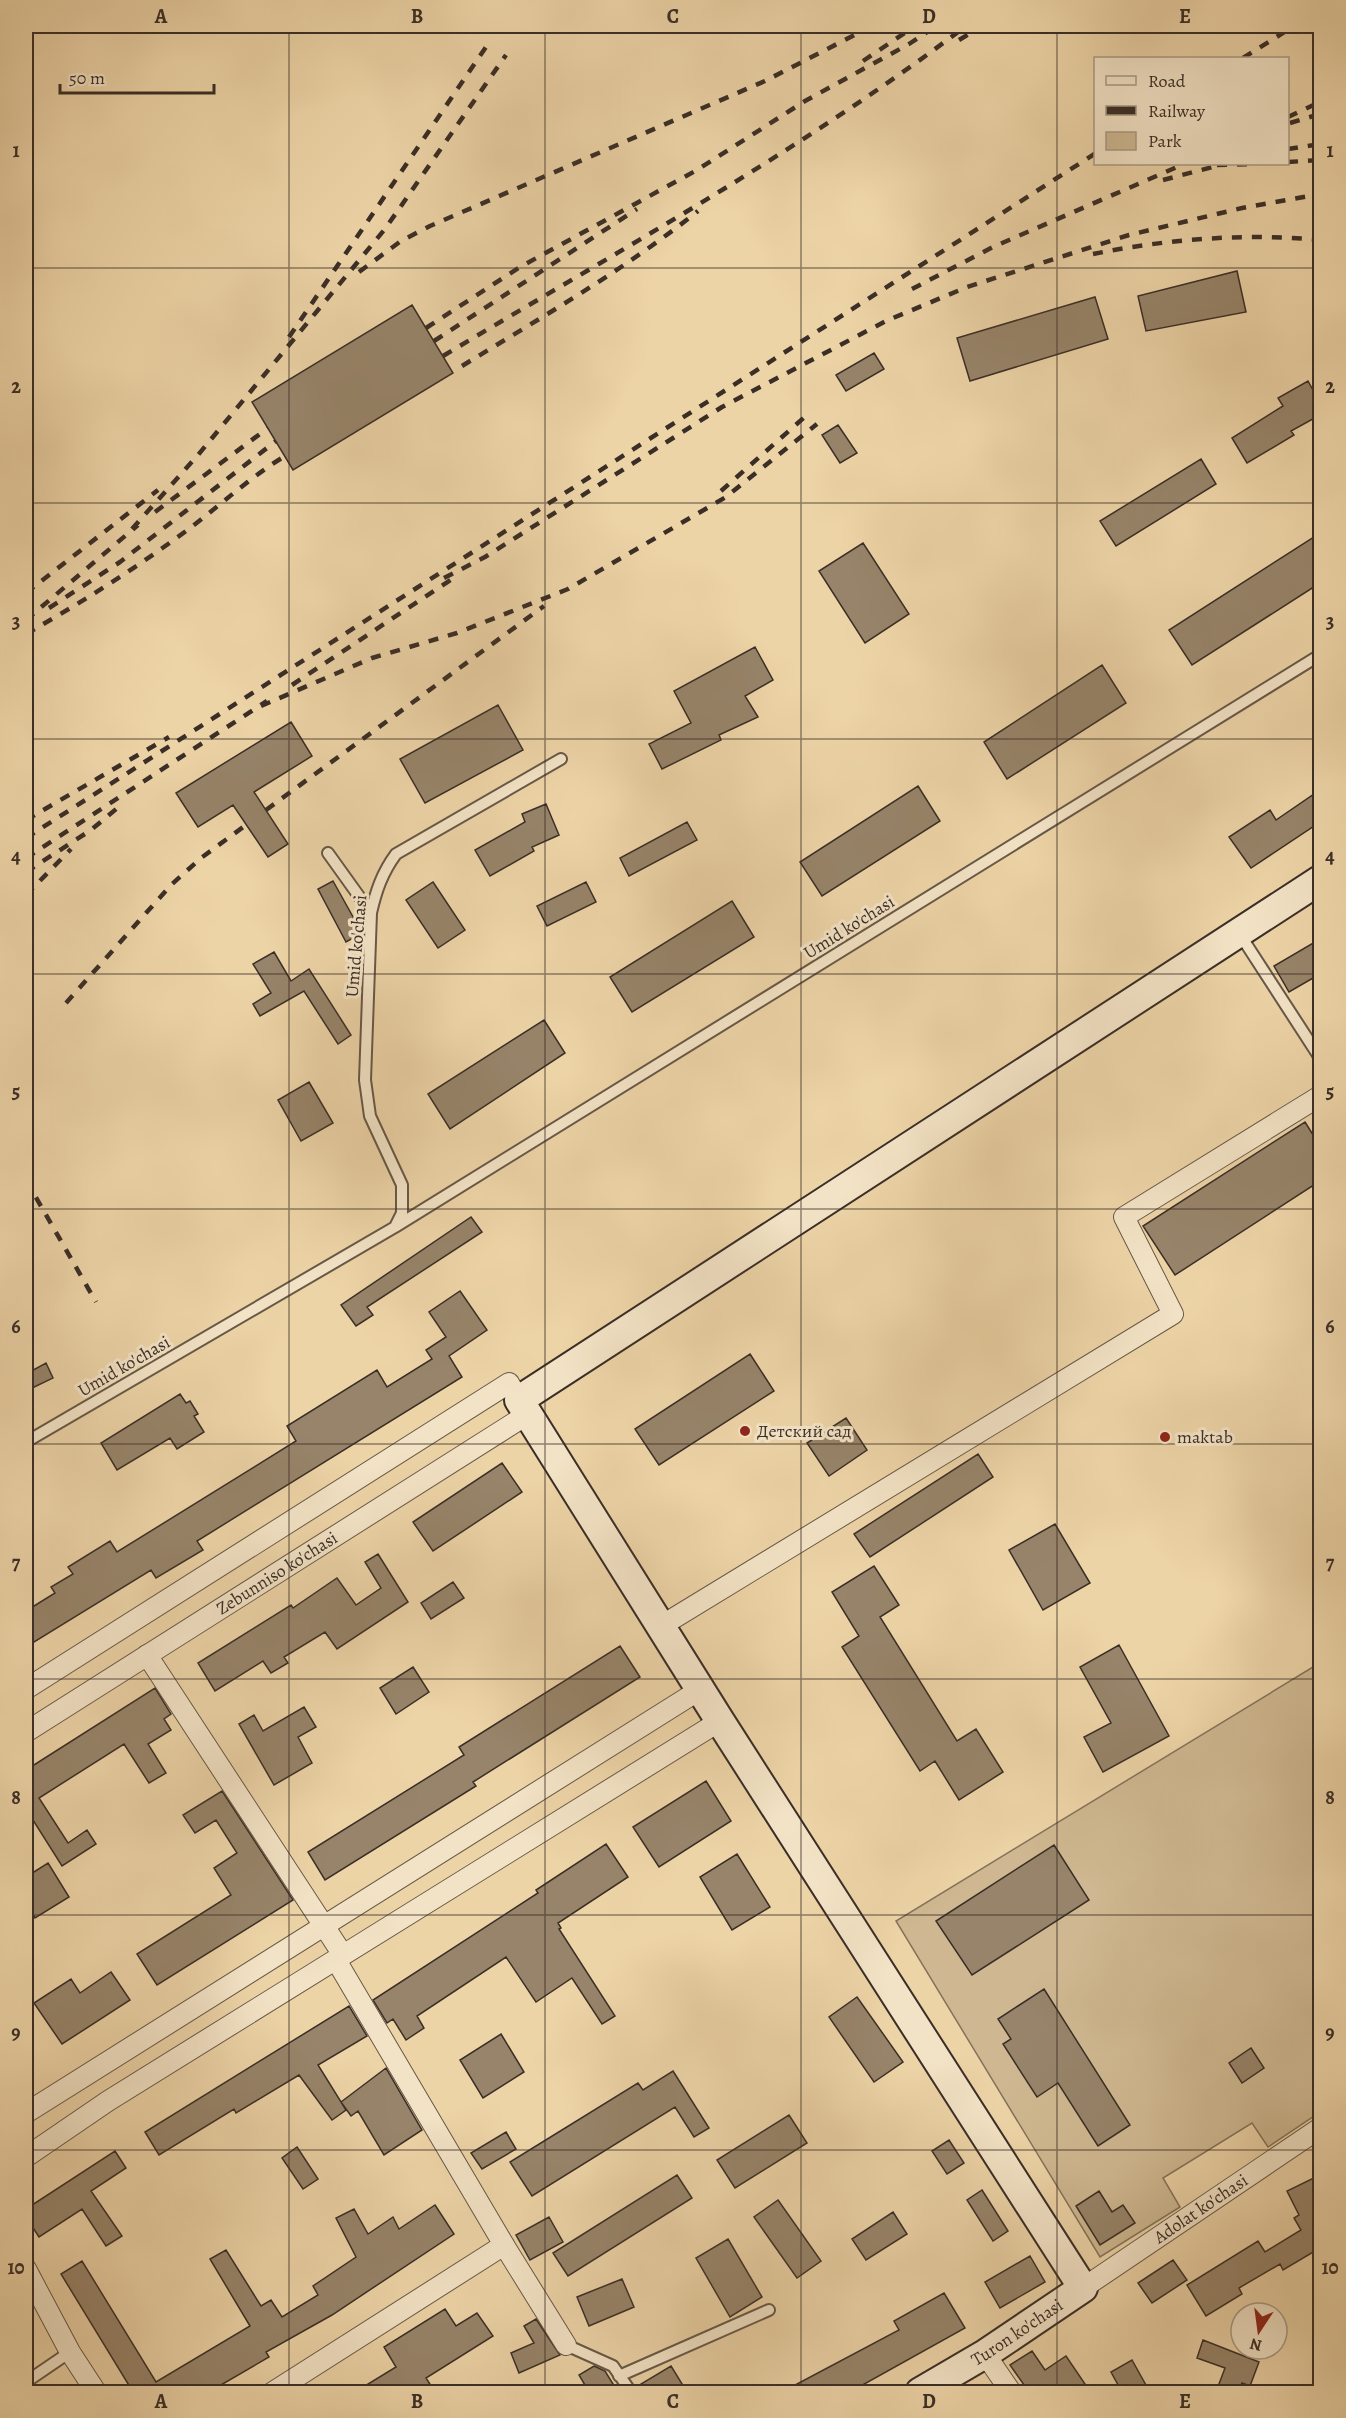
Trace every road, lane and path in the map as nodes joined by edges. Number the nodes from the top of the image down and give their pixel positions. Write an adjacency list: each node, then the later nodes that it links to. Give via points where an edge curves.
1 (1320, 655): 9 (lane, Umid ko'chasi)
2 (561, 759): 5 (lane, Umid ko'chasi, via 396,854 377,888)
3 (328, 853): 5 (lane)
4 (1320, 880): 6 (street)
5 (371, 914): 9 (lane, Umid ko'chasi, via 365,1080 370,1116 402,1185 402,1213)
6 (1239, 933): 7 (lane); 10 (street)
7 (1320, 1058)
8 (1320, 1096): 12 (street, via 1124,1217 1173,1314)
9 (395, 1227): 11 (lane, Umid ko'chasi)
10 (523, 1407): 12 (street); 13 (street, Zebunniso ko'chasi); 14 (street, Zebunniso ko'chasi, via 509,1383)
11 (26, 1442)
12 (661, 1626): 15 (street)
13 (147, 1655): 17 (street, Zebunniso ko'chasi); 18 (street)
14 (26, 1689)
15 (701, 1689): 16 (street); 18 (street)
16 (720, 1721): 19 (street); 27 (street)
17 (26, 1732)
18 (325, 1924): 19 (street); 20 (street)
19 (340, 1957): 21 (street); 25 (street)
20 (89, 2073): 21 (street, via 88,2095); 22 (street)
21 (108, 2101): 24 (street)
22 (26, 2113)
23 (1320, 2128): 27 (street, Adolat ko'chasi)
24 (26, 2157)
25 (504, 2246): 29 (street); 35 (street)
26 (26, 2269): 30 (street)
27 (1083, 2288): 31 (street, Turon ko'chasi)
28 (768, 2310): 32 (lane)
29 (566, 2345): 32 (lane, via 613,2366)
30 (70, 2352): 33 (lane); 34 (street)
31 (985, 2354): 37 (street, Turon ko'chasi); 38 (street)
32 (619, 2376): 36 (lane)
33 (26, 2382)
34 (96, 2392)
35 (273, 2392)
36 (631, 2392)
37 (920, 2392)
38 (1011, 2392)

